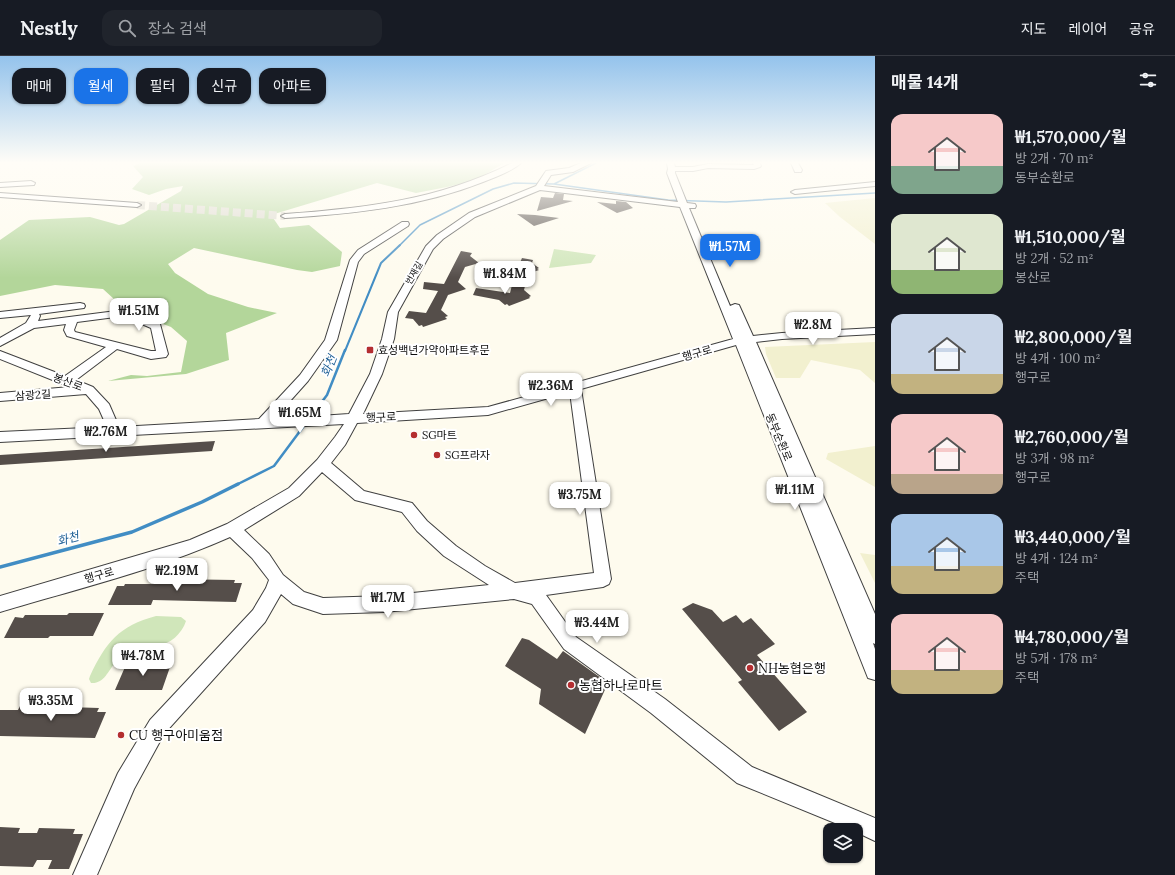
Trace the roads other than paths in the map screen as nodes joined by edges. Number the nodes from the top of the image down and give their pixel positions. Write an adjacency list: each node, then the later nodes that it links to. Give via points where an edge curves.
1 (85, 201): 6 (street)
2 (407, 201): 7 (street, via 369,208)
3 (504, 201): 23 (street, 번재길, via 472,215 440,237 429,248 392,312 388,339 376,374)
4 (663, 201): 5 (street)
5 (687, 204): 15 (street, 동부순환로)
6 (137, 205)
7 (285, 216)
8 (405, 224): 24 (street, via 361,252 353,262 331,340 304,378)
9 (80, 306): 10 (street)
10 (37, 311): 11 (street); 13 (street)
11 (0, 315)
12 (72, 320): 13 (street); 17 (street, via 69,330 71,334); 17 (street, via 124,313 156,326 162,354 152,355)
13 (31, 325): 16 (street)
14 (875, 331): 15 (street, 행구로)
15 (744, 340): 20 (street, 행구로); 32 (street, 동부순환로); 33 (street, 동부순환로)
16 (0, 343)
17 (114, 346): 19 (street)
18 (0, 355): 19 (street, 봉산로)
19 (67, 382): 21 (street, 봉산로)
20 (575, 388): 23 (street, 행구로, via 488,411); 30 (street, via 603,578)
21 (89, 390): 22 (street, 삼광2길); 25 (street, 봉산로, via 105,407)
22 (0, 397)
23 (354, 418): 24 (street); 27 (street, 행구로)
24 (262, 424): 25 (street)
25 (115, 432): 26 (street)
26 (0, 437)
27 (322, 464): 28 (street, 행구로, via 294,492); 30 (street, via 360,496 408,508 422,526 450,551)
28 (232, 529): 29 (street, via 252,547 274,572); 31 (street, 행구로, via 193,546 114,572)
29 (277, 580): 30 (street, via 299,598 323,606 384,604); 35 (street, via 259,616 157,727 126,781)
30 (514, 590): 34 (street, via 537,596 570,643 658,706 745,775)
31 (0, 604)
32 (875, 635)
33 (875, 670)
34 (875, 830)
35 (85, 875)

